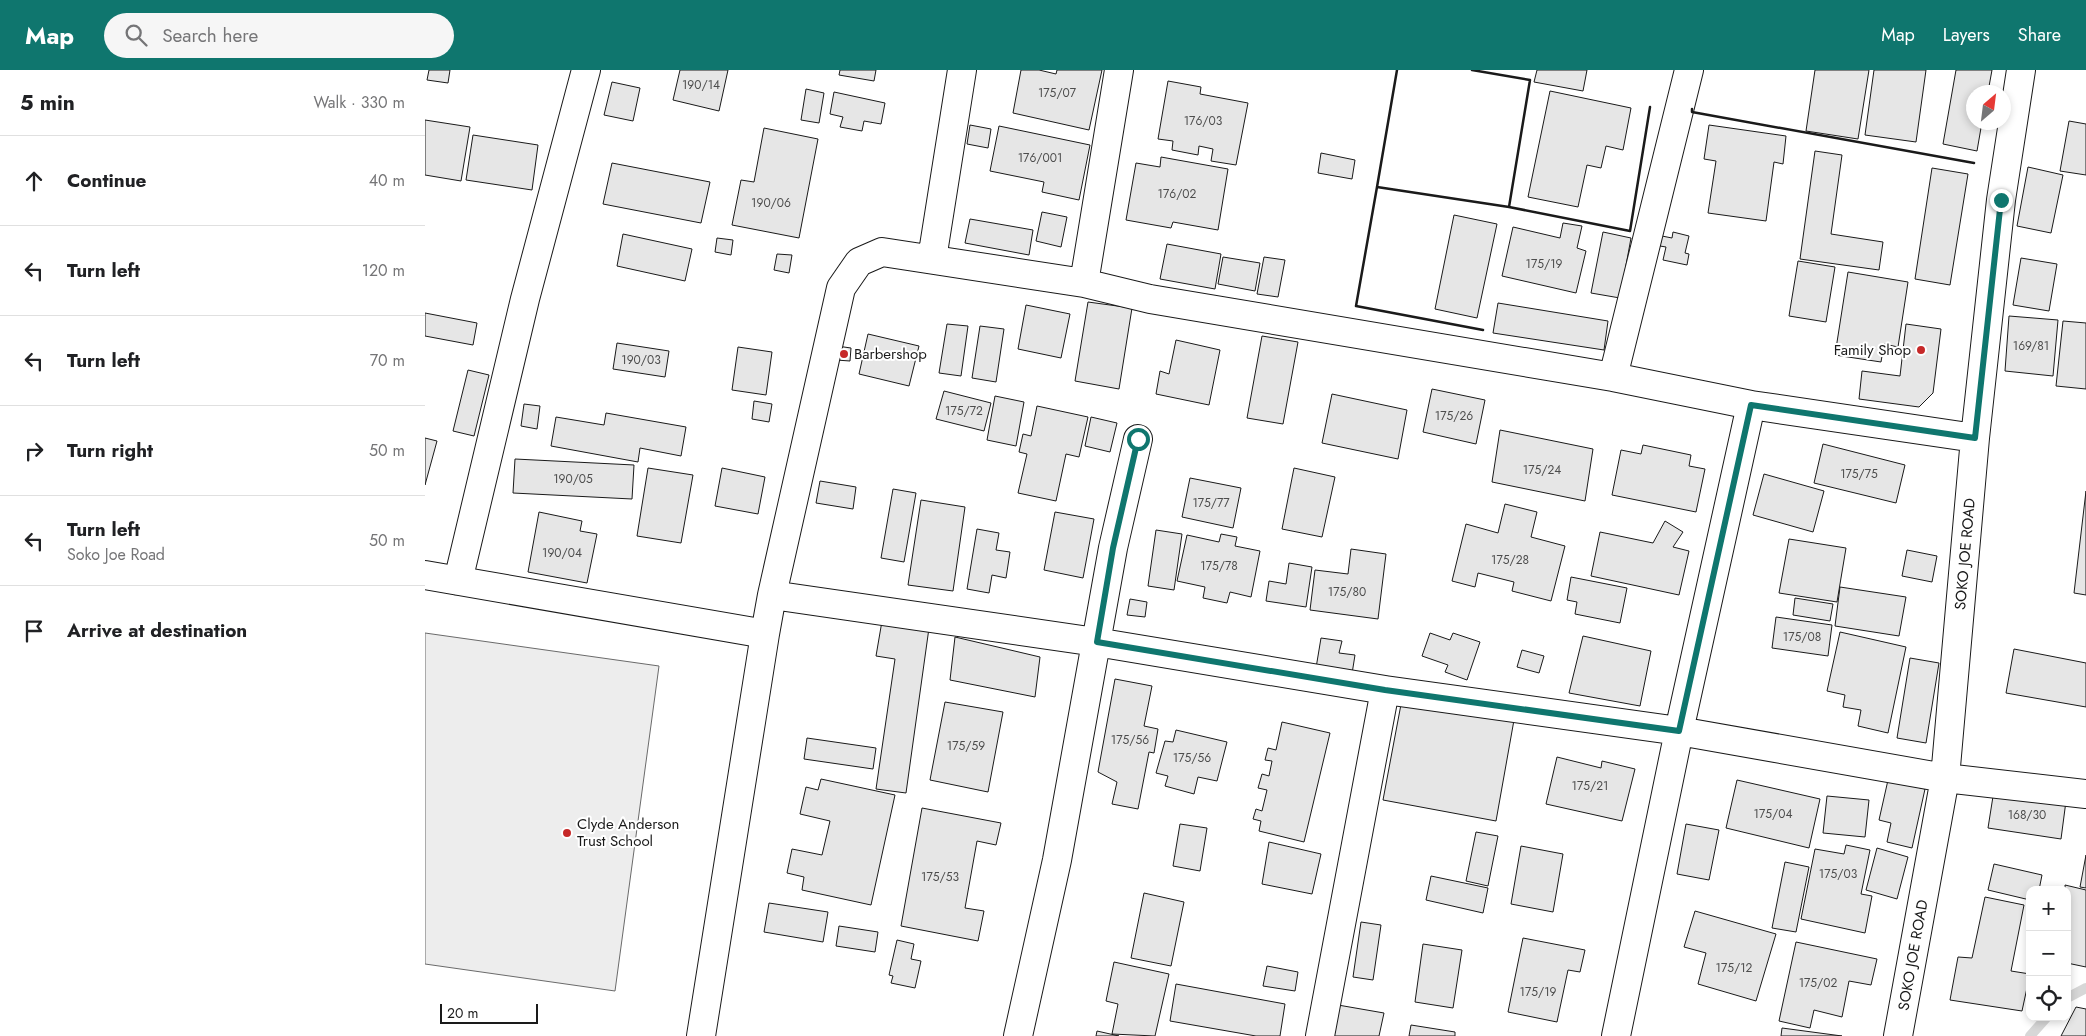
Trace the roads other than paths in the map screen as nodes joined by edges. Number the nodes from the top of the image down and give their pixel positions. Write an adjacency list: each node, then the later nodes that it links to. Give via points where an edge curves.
1 (586, 70): 13 (street, via 525,299)
2 (962, 70): 6 (street)
3 (1119, 70): 7 (street)
4 (1689, 70): 8 (street)
5 (2021, 70): 10 (street, SOKO JOE ROAD, via 2001,200)
6 (932, 259): 7 (street); 14 (street, via 883,252 859,262 841,288)
7 (1083, 283): 8 (street, via 1150,299)
8 (1613, 377): 9 (street)
9 (1751, 405): 10 (street); 18 (street)
10 (1975, 438): 19 (street, SOKO JOE ROAD)
11 (1138, 439): 16 (street, via 1113,548)
12 (425, 576): 13 (street)
13 (459, 580): 15 (street)
14 (772, 595): 15 (street); 16 (street)
15 (765, 634): 21 (street)
16 (1097, 642): 17 (street); 22 (street, via 1057,860)
17 (1385, 690): 18 (street); 23 (street)
18 (1679, 731): 19 (street); 24 (street)
19 (1945, 778): 20 (street); 25 (street, SOKO JOE ROAD)
20 (2086, 794)
21 (701, 1036)
22 (1017, 1036)
23 (1320, 1036)
24 (1617, 1036)
25 (1897, 1036)

